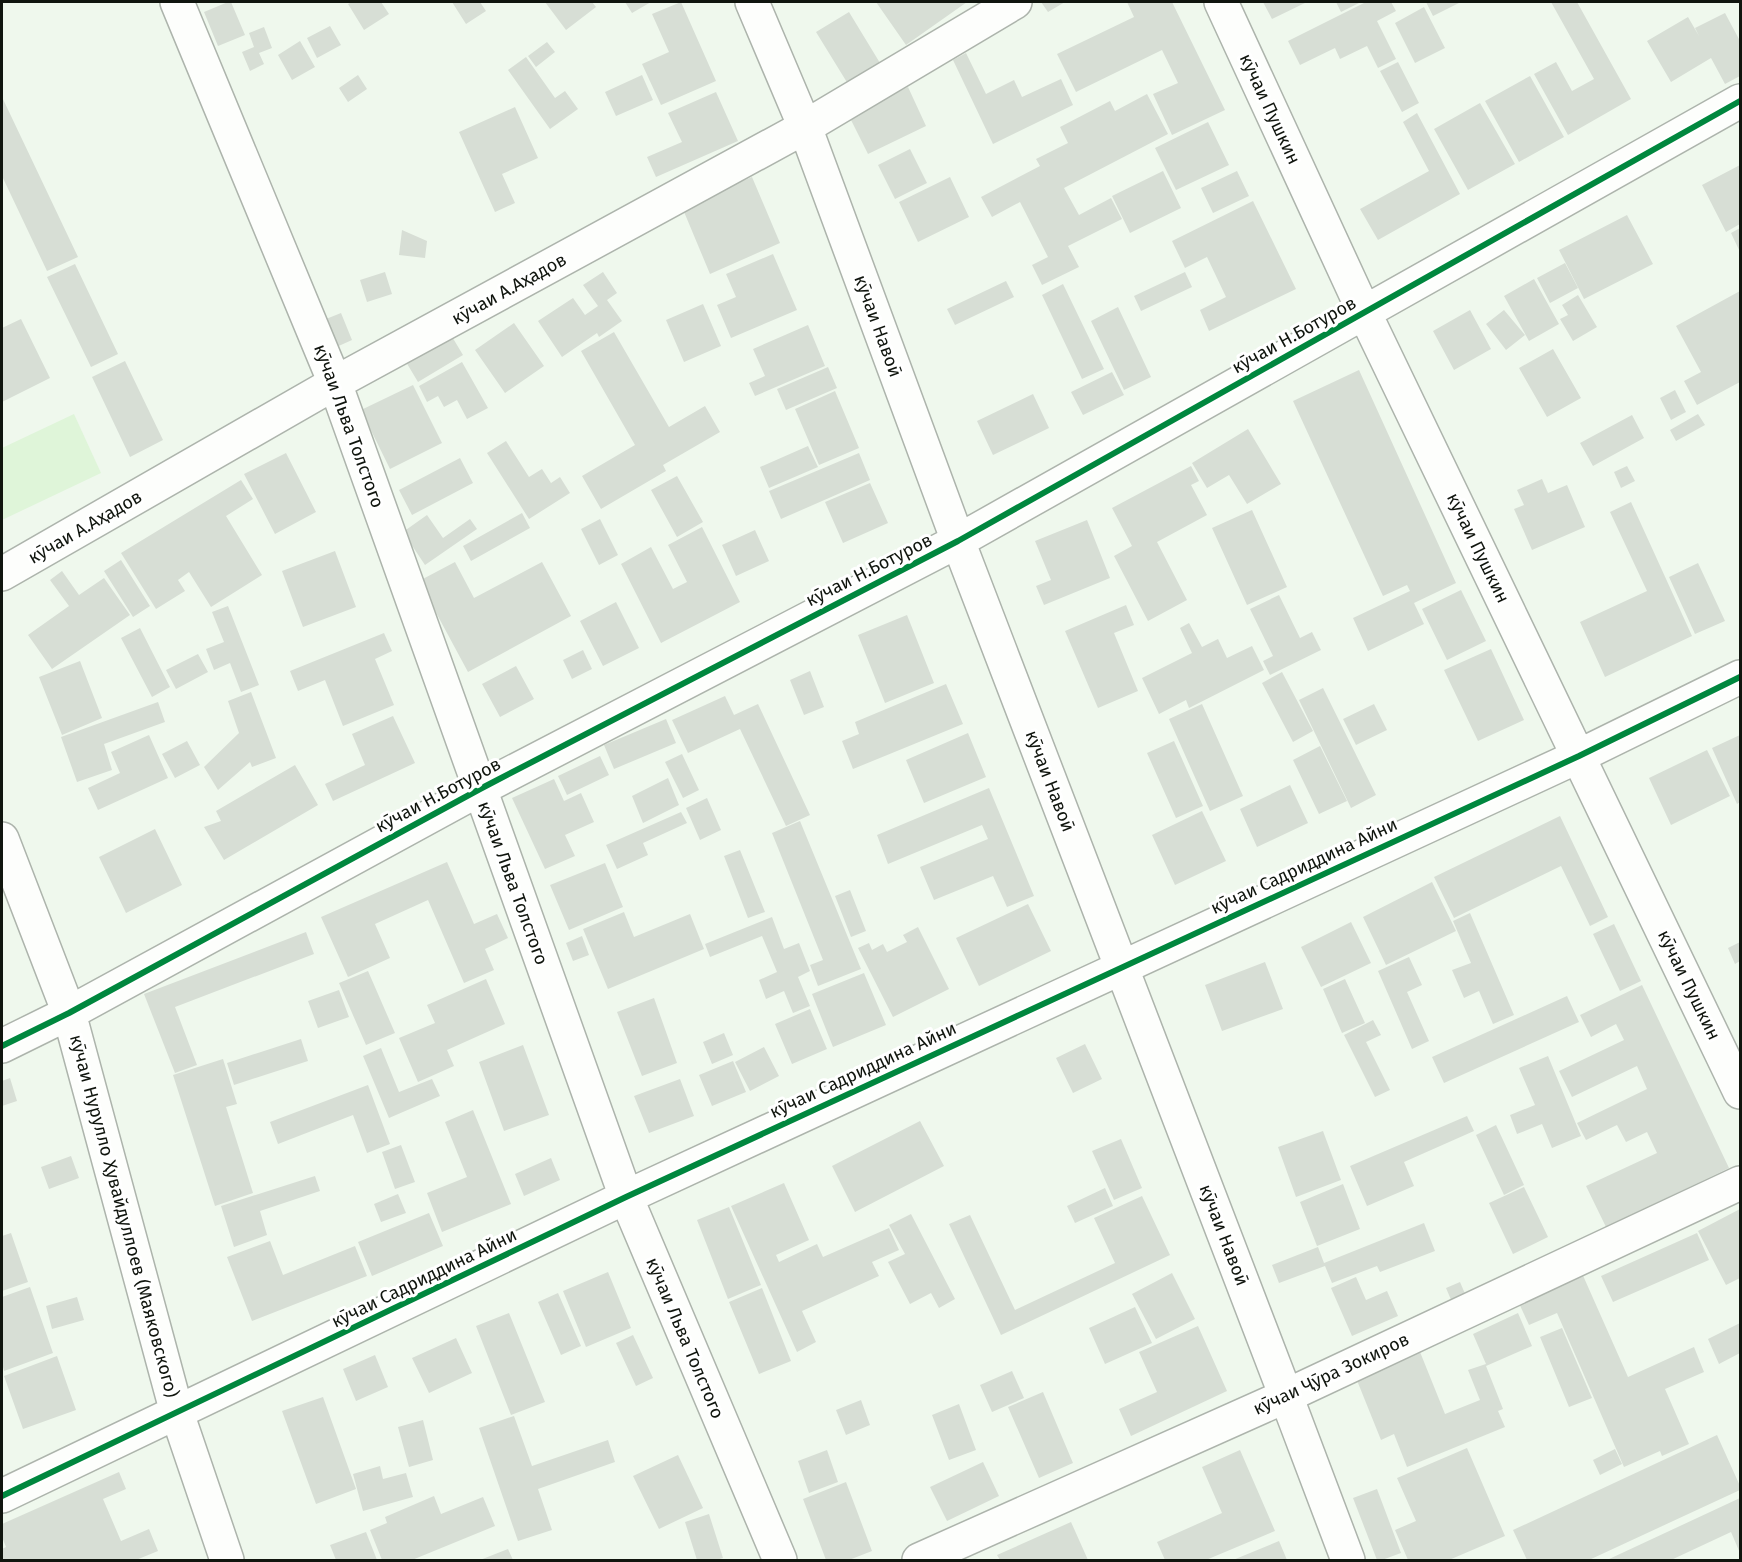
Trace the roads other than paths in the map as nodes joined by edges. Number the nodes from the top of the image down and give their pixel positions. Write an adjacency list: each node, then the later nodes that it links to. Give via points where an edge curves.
1 (177, 2): 8 (street, кӯчаи Льва Толстого)
2 (752, 2): 6 (street, кӯчаи Навоӣ)
3 (1015, 2): 6 (street, кӯчаи А.Аҳадов)
4 (1221, 2): 7 (street, кӯчаи Пушкин)
5 (1740, 101): 7 (street, кӯчаи Н.Ботуров)
6 (805, 127): 8 (street, кӯчаи А.Аҳадов); 9 (street, кӯчаи Навоӣ)
7 (1364, 312): 9 (street, кӯчаи Н.Ботуров); 12 (street, кӯчаи Пушкин)
8 (335, 383): 10 (street, кӯчаи А.Аҳадов); 13 (street, кӯчаи Льва Толстого)
9 (958, 541): 13 (street, кӯчаи Н.Ботуров); 15 (street, кӯчаи Навоӣ)
10 (2, 574)
11 (1740, 677): 12 (street, кӯчаи Садриддина Айни)
12 (1579, 756): 15 (street, кӯчаи Садриддина Айни); 18 (street, кӯчаи Пушкин)
13 (480, 789): 16 (street, кӯчаи Н.Ботуров); 20 (street, кӯчаи Льва Толстого)
14 (2, 839): 16 (street, кӯчаи Нурулло Ҳувайдуллоев (Маяковского))
15 (1121, 967): 20 (street, кӯчаи Садриддина Айни); 21 (street, кӯчаи Навоӣ)
16 (69, 1013): 17 (street, кӯчаи Н.Ботуров); 22 (street, кӯчаи Нурулло Ҳувайдуллоев (Маяковского))
17 (2, 1046)
18 (1740, 1092)
19 (1740, 1183): 21 (street, кӯчаи Ҷӯра Зокиров)
20 (626, 1197): 22 (street, кӯчаи Садриддина Айни); 25 (street, кӯчаи Льва Толстого)
21 (1286, 1396): 26 (street, кӯчаи Ҷӯра Зокиров); 27 (street, кӯчаи Навоӣ)
22 (177, 1413): 23 (street, кӯчаи Садриддина Айни); 24 (street, кӯчаи Нурулло Ҳувайдуллоев (Маяковского))
23 (2, 1496)
24 (227, 1560)
25 (780, 1560)
26 (919, 1560)
27 (1348, 1560)

